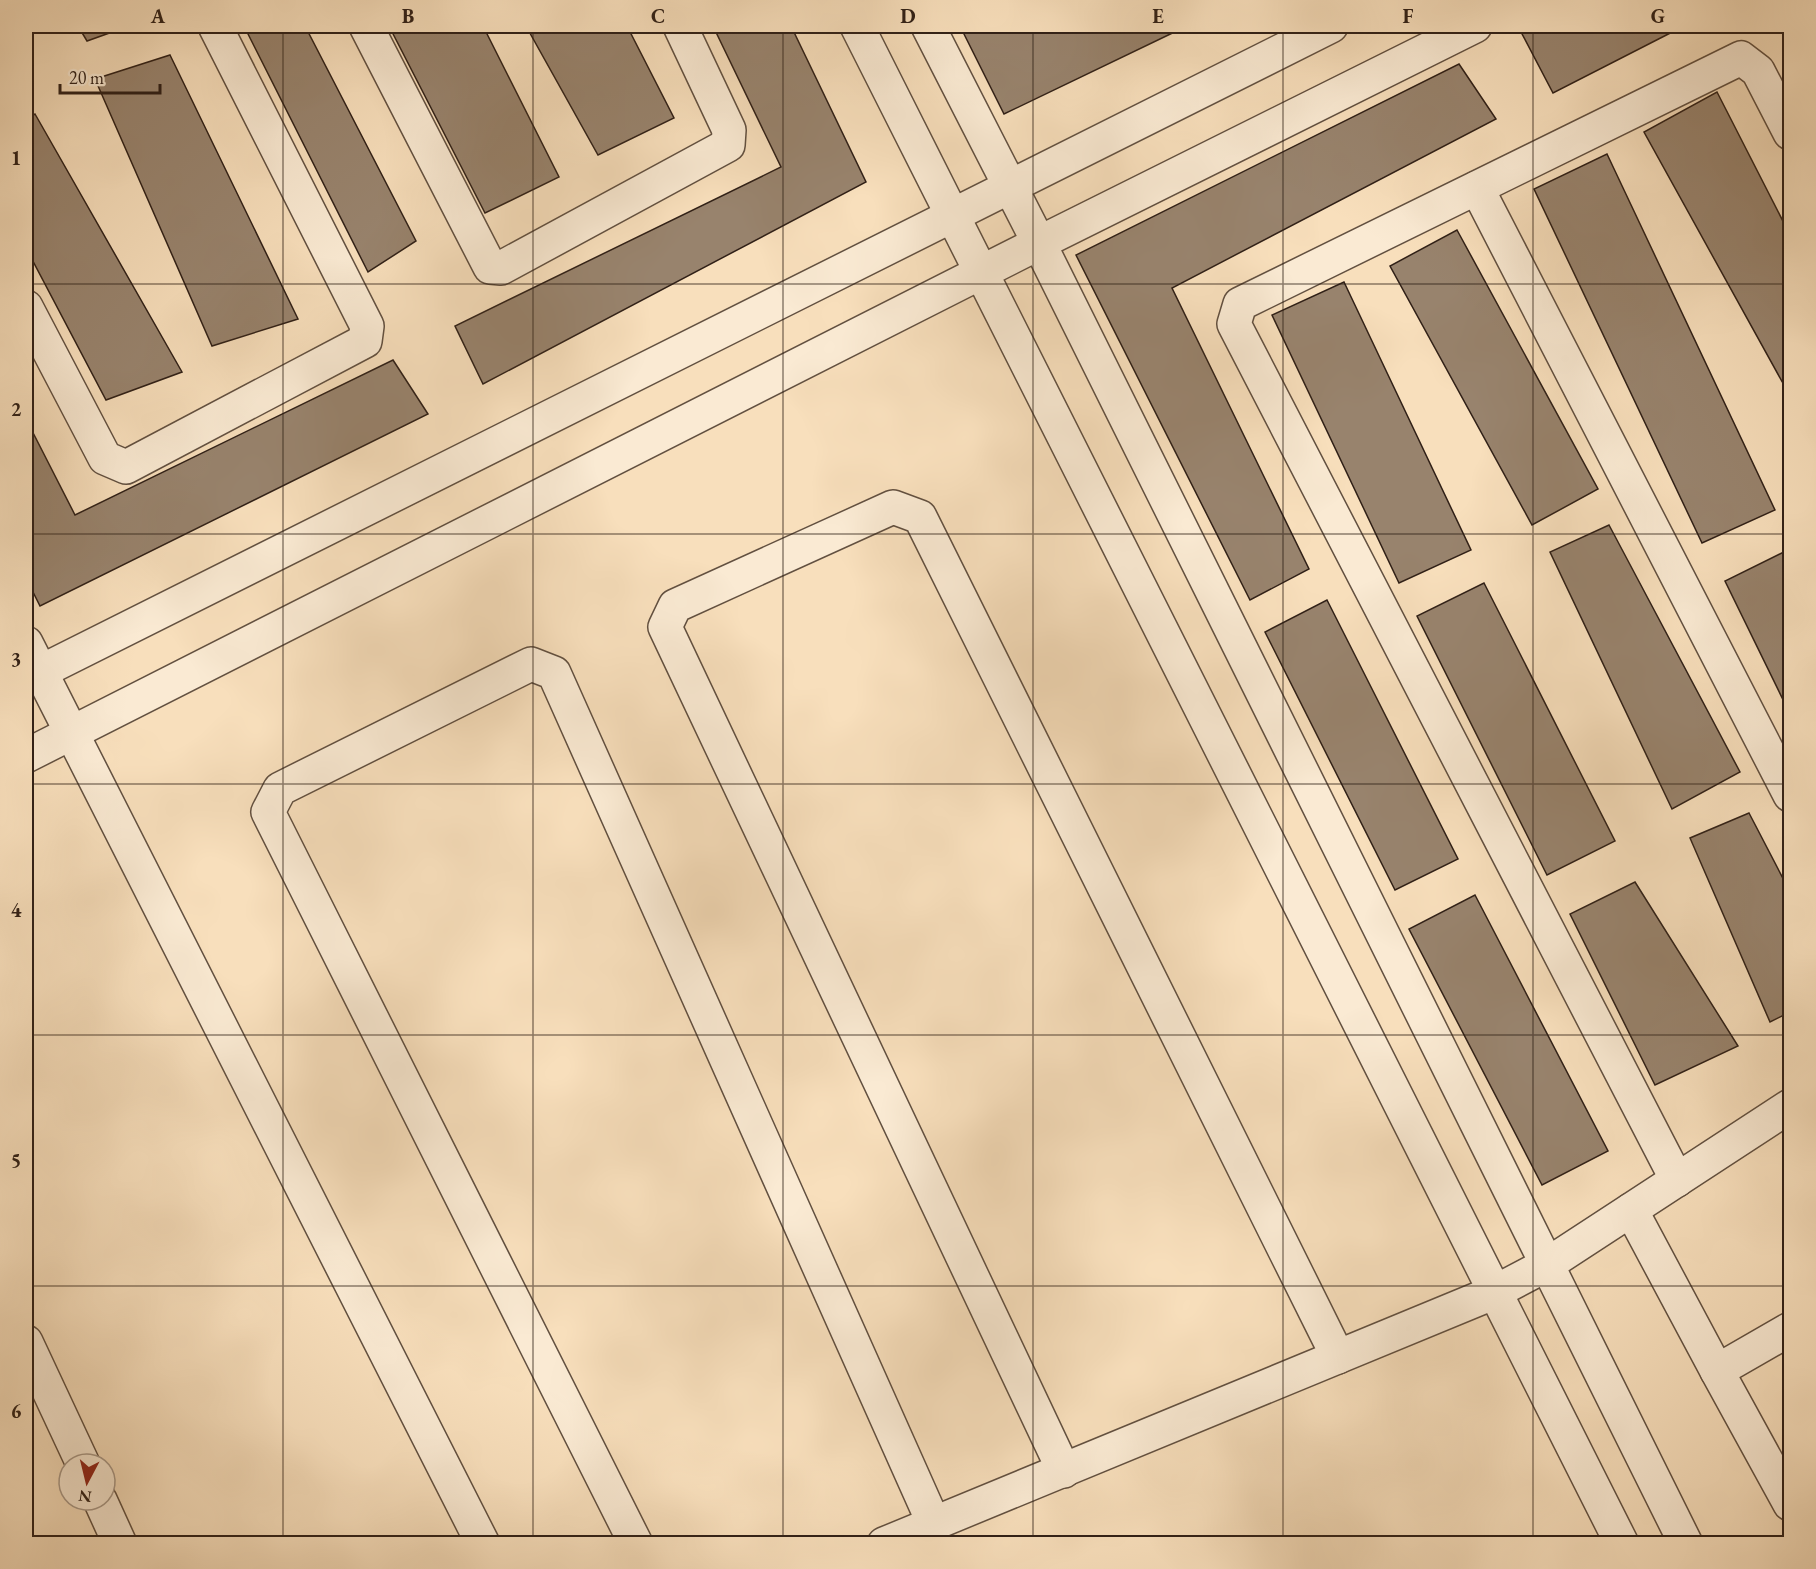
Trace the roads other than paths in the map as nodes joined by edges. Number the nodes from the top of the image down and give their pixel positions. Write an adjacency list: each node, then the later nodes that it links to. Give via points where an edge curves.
1 (215, 26): 14 (street, via 367,326 365,341 126,467 105,458)
2 (366, 26): 3 (street, via 490,267 501,268 729,145 729,130)
3 (680, 26)
4 (857, 26): 11 (street)
5 (928, 26): 9 (street)
6 (1331, 26): 9 (street)
7 (1475, 26): 12 (street)
8 (1791, 134): 10 (street, via 1758,71 1741,58)
9 (1008, 186): 11 (street); 12 (street)
10 (1477, 188): 18 (street); 20 (street, via 1240,304 1234,324)
11 (952, 214): 13 (street); 15 (street)
12 (1039, 243): 13 (street); 22 (street)
13 (981, 272): 16 (street); 23 (street)
14 (26, 306)
15 (30, 664): 16 (street)
16 (71, 734): 17 (street); 34 (street)
17 (26, 756)
18 (1791, 795)
19 (1791, 1106): 20 (street)
20 (1677, 1180): 21 (street)
21 (1631, 1210): 22 (street); 27 (street)
22 (1548, 1264): 23 (street); 38 (street)
23 (1495, 1292): 26 (street); 37 (street)
24 (1791, 1329): 27 (street)
25 (26, 1342): 28 (street)
26 (1338, 1357): 29 (street); 29 (street, via 920,517 893,507 675,606 665,627)
27 (1717, 1371): 30 (street)
28 (77, 1452)
29 (1064, 1471): 32 (street)
30 (1791, 1504)
31 (105, 1512): 33 (street)
32 (934, 1524): 35 (street, via 554,673 531,664 280,789 268,812); 36 (street)
33 (120, 1544)
34 (483, 1544)
35 (636, 1544)
36 (884, 1544)
37 (1622, 1544)
38 (1686, 1544)

